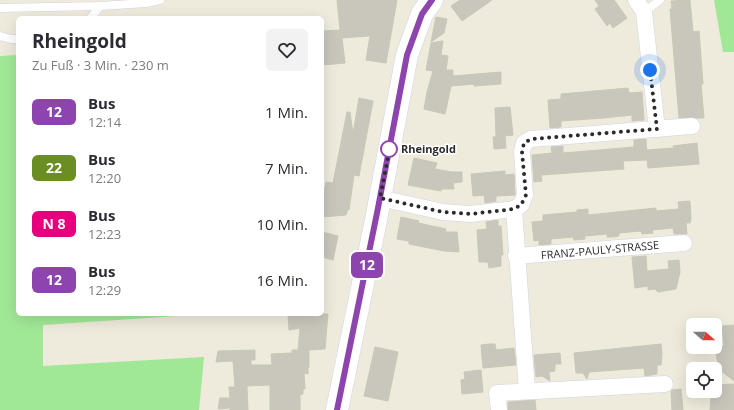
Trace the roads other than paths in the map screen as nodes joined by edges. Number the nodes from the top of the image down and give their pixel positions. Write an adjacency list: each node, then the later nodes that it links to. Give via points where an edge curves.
1 (160, 0): 4 (lane)
2 (432, 0): 12 (main road, via 422,14 407,55)
3 (660, 0): 5 (lane)
4 (100, 6): 6 (lane); 7 (lane)
5 (640, 6): 11 (street)
6 (0, 8)
7 (92, 16)
8 (0, 36): 9 (lane)
9 (16, 39)
10 (692, 126): 11 (street)
11 (657, 129): 13 (street, via 531,139 524,143 522,152 526,195 521,205)
12 (380, 198): 13 (street, via 443,212 470,214); 18 (main road)
13 (514, 209): 15 (street)
14 (684, 243): 15 (street, FRANZ-PAULY-STRASSE)
15 (516, 256): 17 (street)
16 (665, 384): 17 (street)
17 (527, 391): 19 (street, via 497,393)
18 (337, 410)
19 (499, 410)

